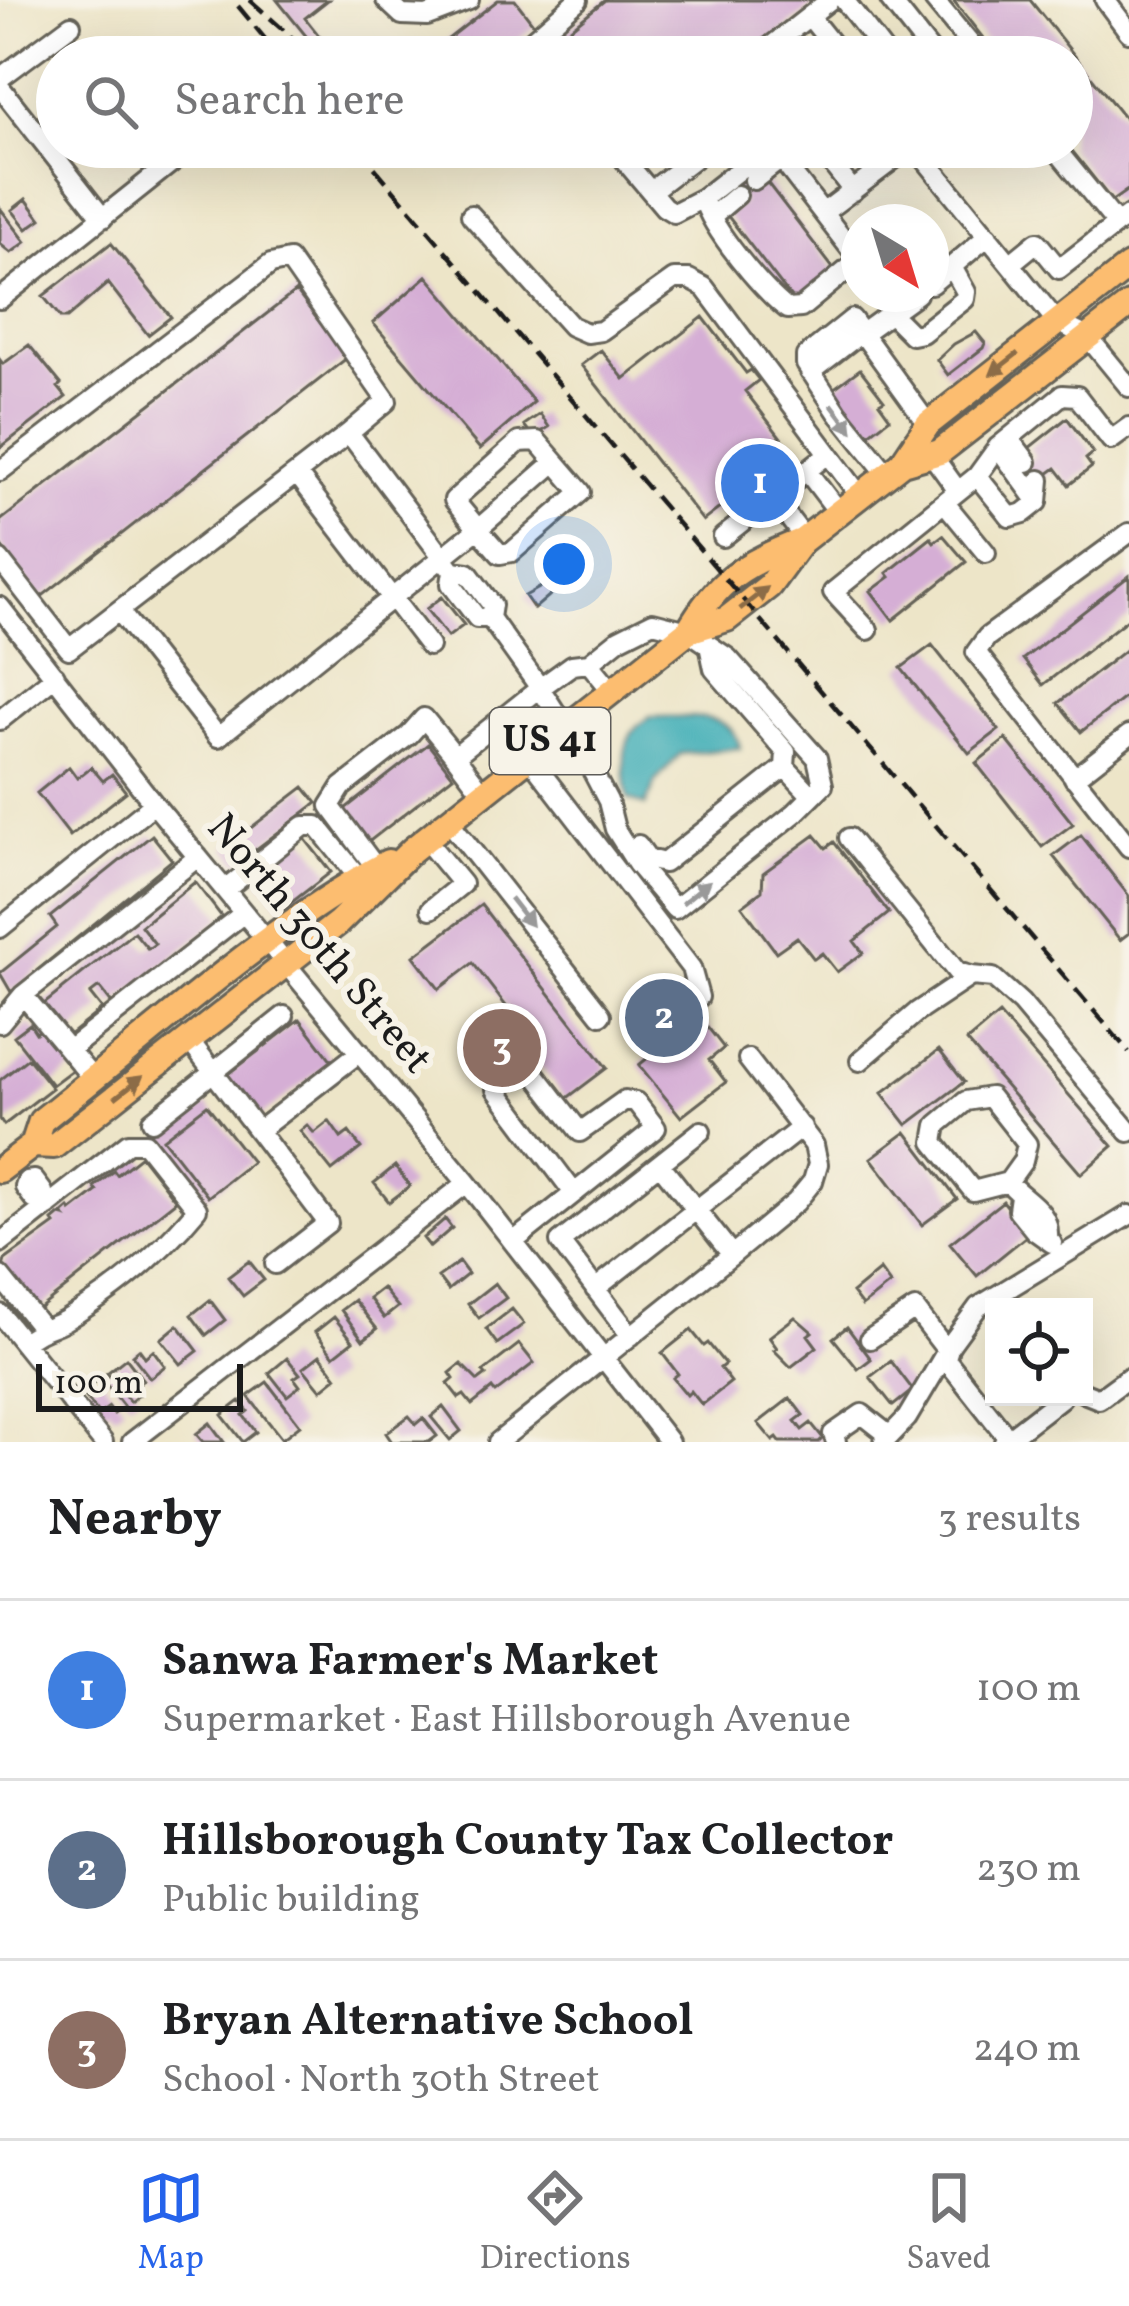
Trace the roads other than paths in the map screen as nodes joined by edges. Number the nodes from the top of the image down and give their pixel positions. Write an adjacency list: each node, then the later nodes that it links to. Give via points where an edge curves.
1 (386, 0): 2 (street, via 402,15 427,16)
2 (469, 0)
3 (578, 0): 13 (street)
4 (830, 0): 9 (street)
5 (844, 0): 16 (street)
6 (890, 0): 17 (street)
7 (934, 0): 18 (street)
8 (1105, 0): 11 (street)
9 (809, 17): 14 (street); 15 (street)
10 (71, 25): 12 (street)
11 (1129, 32)
12 (56, 36)
13 (536, 36)
14 (785, 36)
15 (825, 36)
16 (872, 36)
17 (918, 36)
18 (964, 36)
19 (36, 51): 20 (street)
20 (0, 78)
21 (0, 87): 22 (street)
22 (36, 133)
23 (64, 168): 41 (street)
24 (165, 168): 41 (street)
25 (632, 168): 36 (street)
26 (681, 168): 36 (street)
27 (754, 168): 38 (street)
28 (762, 168): 34 (street)
29 (787, 168): 39 (street)
30 (836, 168): 35 (street)
31 (882, 168): 35 (street)
32 (930, 168): 44 (street)
33 (1074, 168): 42 (street)
34 (754, 180)
35 (853, 190): 39 (street)
36 (651, 191): 38 (street, via 674,213)
37 (737, 195): 38 (street)
38 (707, 208): 49 (street, via 787,309 801,308)
39 (823, 213): 43 (street)
40 (471, 214): 64 (street, via 571,326 587,333 674,278 704,287)
41 (103, 218): 50 (street)
42 (1123, 219): 45 (street, via 1059,269 1036,242)
43 (841, 236)
44 (988, 236): 45 (street); 47 (street)
45 (1010, 264): 56 (street)
46 (1129, 266): 56 (main road, US 41)
47 (952, 267): 48 (street); 52 (street, via 966,292)
48 (949, 269)
49 (841, 275)
50 (0, 299)
51 (1129, 305): 58 (main road, US 41)
52 (949, 311)
53 (882, 312): 57 (street)
54 (896, 312): 55 (street, via 912,334)
55 (947, 312)
56 (1057, 322): 58 (street); 60 (main road, US 41, one-way to 60)
57 (859, 328): 60 (street); 68 (street, one-way to 68, via 806,356 810,372)
58 (1088, 337): 59 (street); 65 (main road, US 41)
59 (1129, 388)
60 (928, 424): 68 (main road, US 41)
61 (1129, 427): 63 (street, via 1111,440 1077,396 1062,394)
62 (349, 433): 69 (street, via 387,401 289,260 272,263); 71 (street); 85 (street)
63 (1003, 443): 67 (street); 72 (street); 77 (street)
64 (828, 454): 70 (street); 74 (street)
65 (932, 455): 68 (main road, US 41); 76 (street)
66 (555, 462): 79 (street); 79 (street, via 537,441 519,442 454,500); 79 (street, via 581,492 512,552 500,554)
67 (1027, 462)
68 (895, 469): 74 (main road, US 41)
69 (0, 471)
70 (807, 471): 75 (street); 78 (street)
71 (296, 474): 86 (street); 88 (street)
72 (977, 476): 76 (street); 77 (street, via 1010,517)
73 (1040, 481): 77 (street)
74 (860, 496): 78 (main road, US 41)
75 (773, 497): 81 (street); 83 (street, via 731,530)
76 (951, 497): 82 (street); 89 (street, via 833,592)
77 (1038, 502)
78 (839, 512): 81 (main road, US 41)
79 (478, 529): 85 (street)
80 (1129, 533): 104 (street, via 976,652)
81 (803, 540): 83 (main road, US 41); 90 (main road, US 41, one-way to 81, via 727,619 769,586)
82 (986, 554)
83 (764, 556): 90 (main road, US 41, via 708,596)
84 (0, 560): 88 (street, via 68,649)
85 (448, 564): 86 (street); 95 (street, via 468,572)
86 (392, 598): 88 (street, via 218,737); 91 (street)
87 (0, 607): 94 (street, North 30th Street)
88 (118, 611)
89 (868, 630)
90 (688, 631): 92 (street); 93 (street, via 653,622); 96 (main road, US 41)
91 (429, 646)
92 (710, 650): 103 (street, via 714,669 786,752); 106 (street, via 728,658 817,758 823,785)
93 (589, 663): 95 (street); 96 (street)
94 (55, 676): 97 (street); 107 (street, North 30th Street)
95 (540, 688): 98 (street); 100 (street)
96 (612, 692): 98 (main road, US 41)
97 (0, 720)
98 (564, 729): 101 (main road, US 41); 102 (street)
99 (1129, 735): 104 (street)
100 (455, 756): 105 (street); 113 (street, via 424,718 342,787 330,806)
101 (530, 757): 105 (main road, US 41); 123 (street, via 691,968)
102 (587, 760): 103 (street, via 617,794 648,860 664,863); 106 (street, one-way to 106, via 615,829 675,909)
103 (785, 767): 106 (street)
104 (1074, 778): 111 (street)
105 (483, 793): 108 (main road, US 41)
106 (812, 796)
107 (154, 804): 112 (street, North 30th Street); 117 (street)
108 (448, 820): 110 (main road, US 41); 124 (street, one-way to 124)
109 (849, 838): 120 (street, via 957,973)
110 (418, 844): 113 (main road, US 41); 115 (street, via 462,884); 119 (main road, US 41)
111 (1129, 847)
112 (198, 857): 114 (street, North 30th Street); 122 (street)
113 (368, 873): 114 (street, via 317,826 304,826); 118 (main road, US 41)
114 (225, 890): 116 (street, North 30th Street)
115 (431, 909)
116 (244, 913): 118 (street, North 30th Street); 121 (street)
117 (0, 928)
118 (268, 941): 119 (street, North 30th Street); 127 (main road, US 41)
119 (287, 963): 129 (main road, US 41); 131 (street, North 30th Street)
120 (971, 976): 133 (street); 140 (street, via 993,978 1021,1003)
121 (142, 992): 127 (street); 128 (street)
122 (23, 995): 126 (street); 130 (street)
123 (699, 997)
124 (602, 1015)
125 (284, 1016): 135 (street)
126 (0, 1023)
127 (165, 1023): 134 (main road, US 41)
128 (90, 1033): 130 (street); 134 (street)
129 (189, 1040): 135 (street); 141 (main road, US 41, one-way to 129, via 54,1146)
130 (69, 1050): 134 (street)
131 (360, 1052): 138 (street); 144 (street, North 30th Street)
132 (748, 1059): 137 (street)
133 (860, 1061)
134 (104, 1071): 141 (main road, US 41, via 41,1120)
135 (213, 1072): 136 (street); 138 (street)
136 (152, 1120)
137 (802, 1126): 148 (street); 152 (street, via 817,1152 813,1181)
138 (258, 1131): 154 (street, via 328,1223)
139 (701, 1131): 142 (street)
140 (1129, 1132)
141 (33, 1145): 143 (main road, US 41)
142 (660, 1164): 148 (street); 156 (street, via 560,1243)
143 (13, 1171): 147 (street, via 34,1180)
144 (467, 1183): 150 (street, North 30th Street); 172 (street)
145 (1014, 1189): 145 (street, via 1027,1144 990,1096 966,1101 937,1125 934,1142 973,1191); 153 (street, via 1018,1210)
146 (574, 1193): 146 (street, via 656,1128 625,1100 580,1132 527,1065 496,1089); 150 (street)
147 (45, 1202): 151 (street); 160 (street, via 128,1143 145,1143 197,1209 118,1284 59,1324)
148 (696, 1209): 152 (street); 156 (street)
149 (1129, 1215): 153 (street)
150 (513, 1242): 165 (street, North 30th Street)
151 (0, 1243)
152 (732, 1256): 161 (street)
153 (1063, 1256): 157 (street)
154 (275, 1264)
155 (0, 1276): 160 (street)
156 (595, 1288): 161 (street)
157 (1012, 1298)
158 (985, 1305): 164 (street)
159 (0, 1314): 163 (street)
160 (41, 1327): 163 (street)
161 (632, 1336): 165 (street)
162 (870, 1339): 164 (street, via 915,1309)
163 (13, 1340): 171 (street)
164 (946, 1355): 169 (street); 170 (street)
165 (603, 1359): 173 (street); 174 (street, North 30th Street)
166 (1129, 1377): 167 (street)
167 (1093, 1397)
168 (1051, 1406): 170 (street)
169 (887, 1439): 175 (street, via 862,1414 833,1434)
170 (1008, 1441)
171 (103, 1442)
172 (132, 1442)
173 (498, 1442)
174 (669, 1442)
175 (836, 1442)

